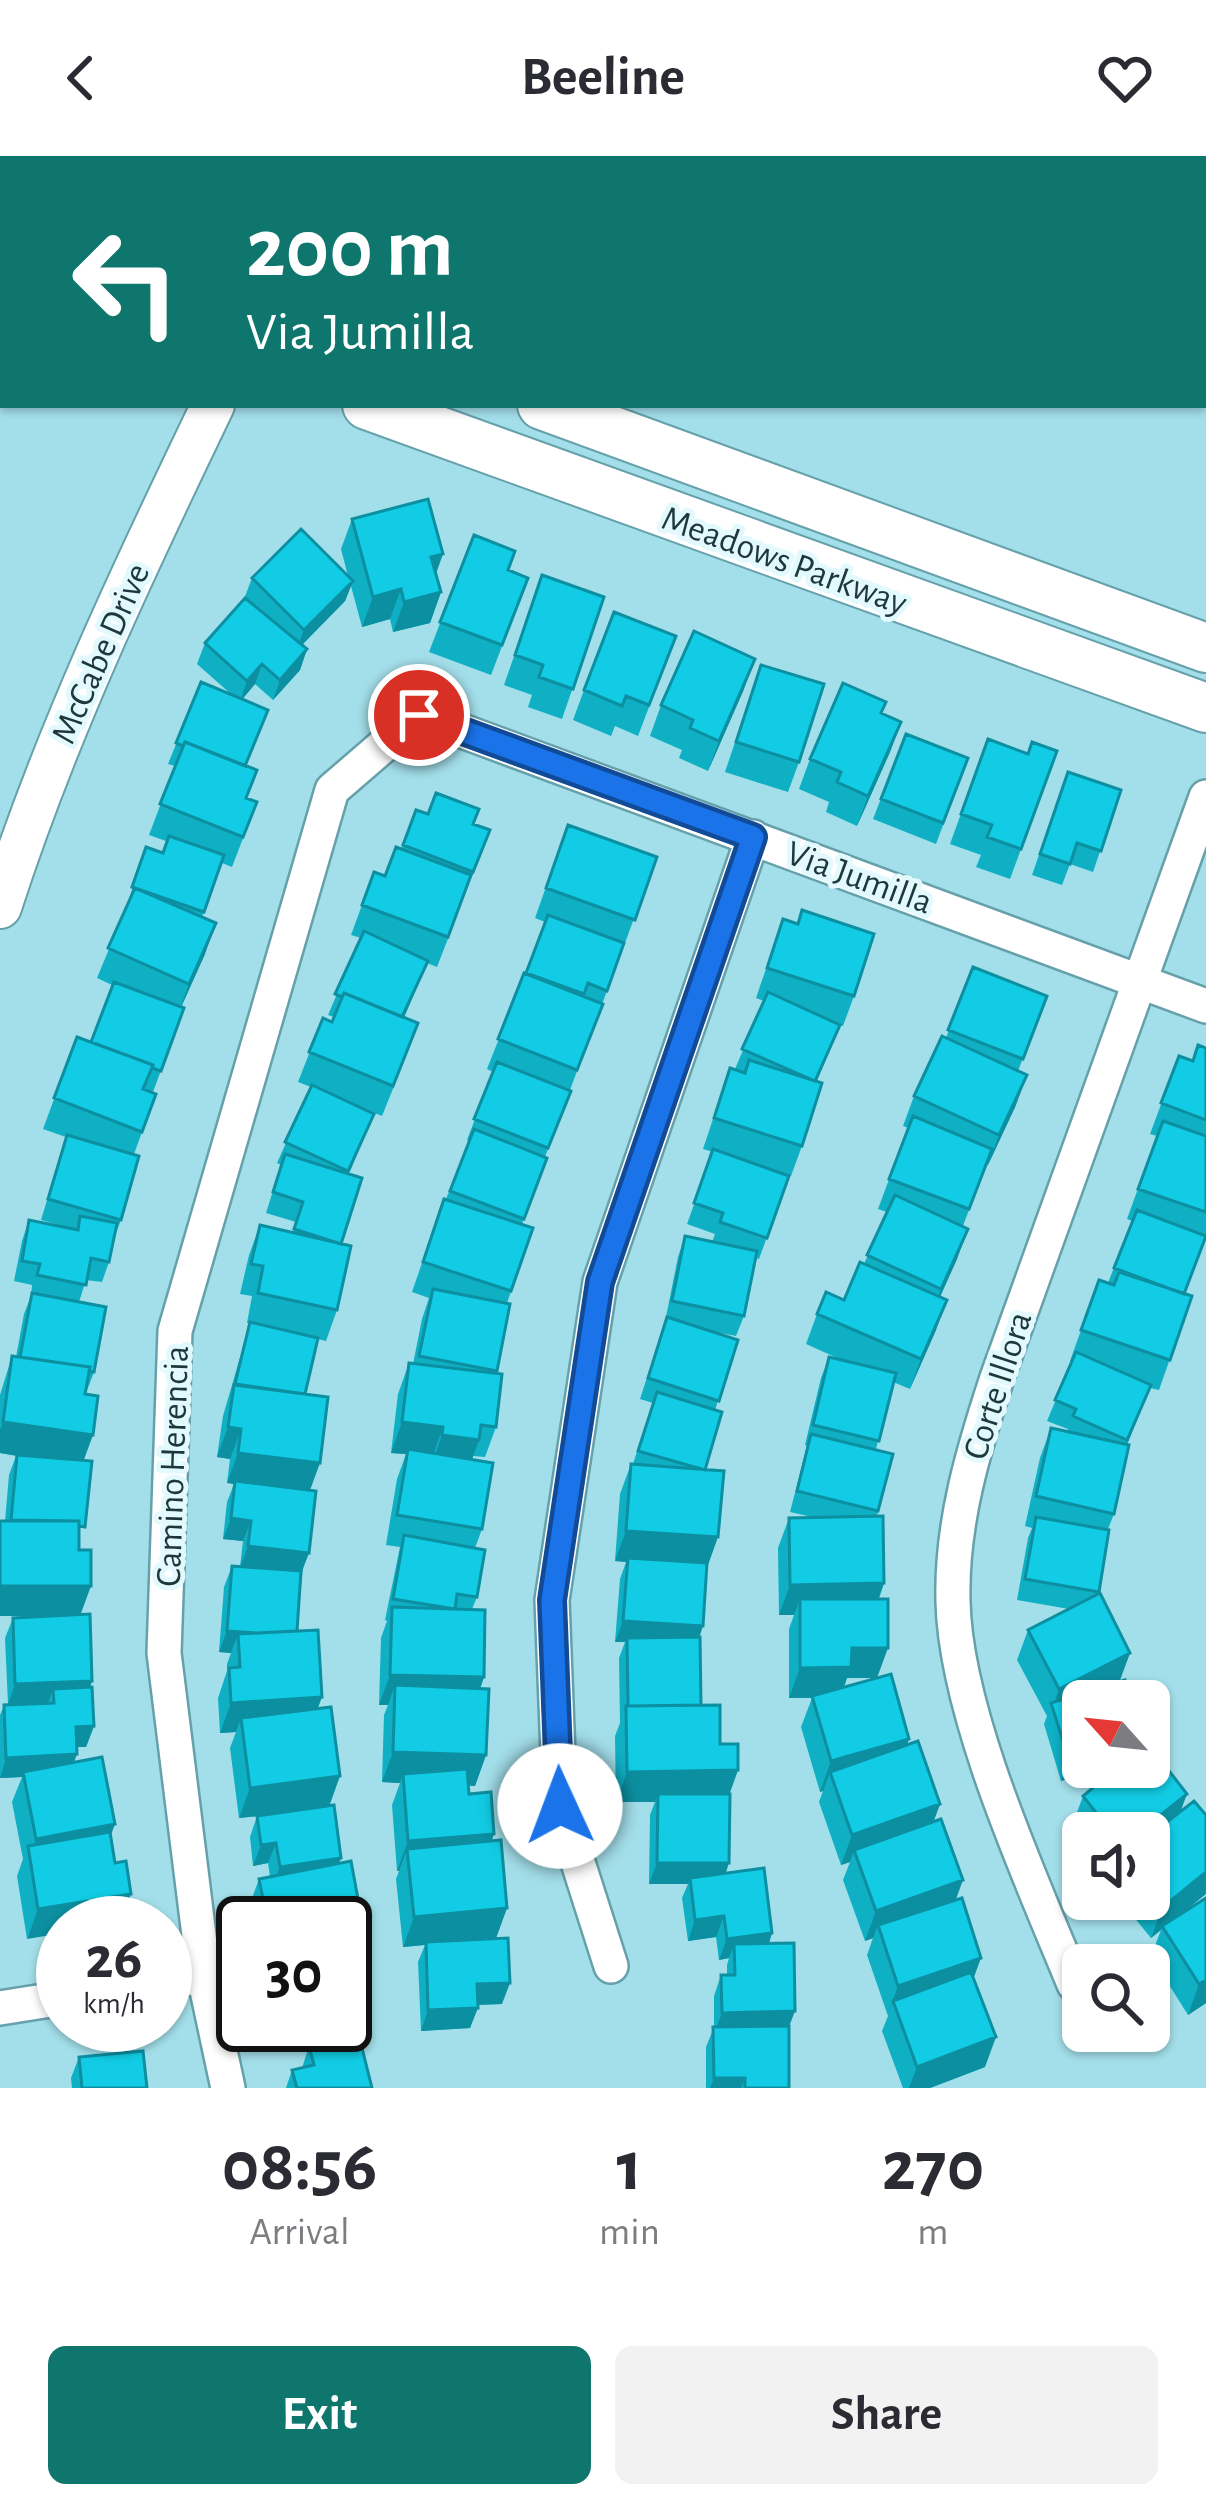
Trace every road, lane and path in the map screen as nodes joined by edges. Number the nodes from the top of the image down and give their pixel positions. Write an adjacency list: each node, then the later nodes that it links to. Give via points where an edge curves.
1 (212, 408): 9 (street, McCabe Drive, via 89,671)
2 (375, 408): 5 (main road, Meadows Parkway)
3 (550, 408): 4 (main road, Meadows Parkway)
4 (1206, 648)
5 (1206, 708)
6 (332, 790): 8 (street, Via Jumilla, via 419,715); 14 (street, Camino Herencia, via 175,1331 164,1653)
7 (1206, 797): 10 (street, Corte Illora)
8 (753, 837): 10 (street, Via Jumilla); 13 (street, via 600,1282 552,1600 560,1806)
9 (0, 907)
10 (1138, 980): 11 (street, Via Jumilla); 12 (street, Corte Illora, via 997,1378 956,1539 952,1603 962,1678)
11 (1206, 1006)
12 (1062, 1955)
13 (611, 1966)
14 (204, 1976): 15 (street); 18 (street, Camino Herencia)
15 (192, 1978)
16 (36, 2002): 17 (street)
17 (0, 2008)
18 (228, 2088)

